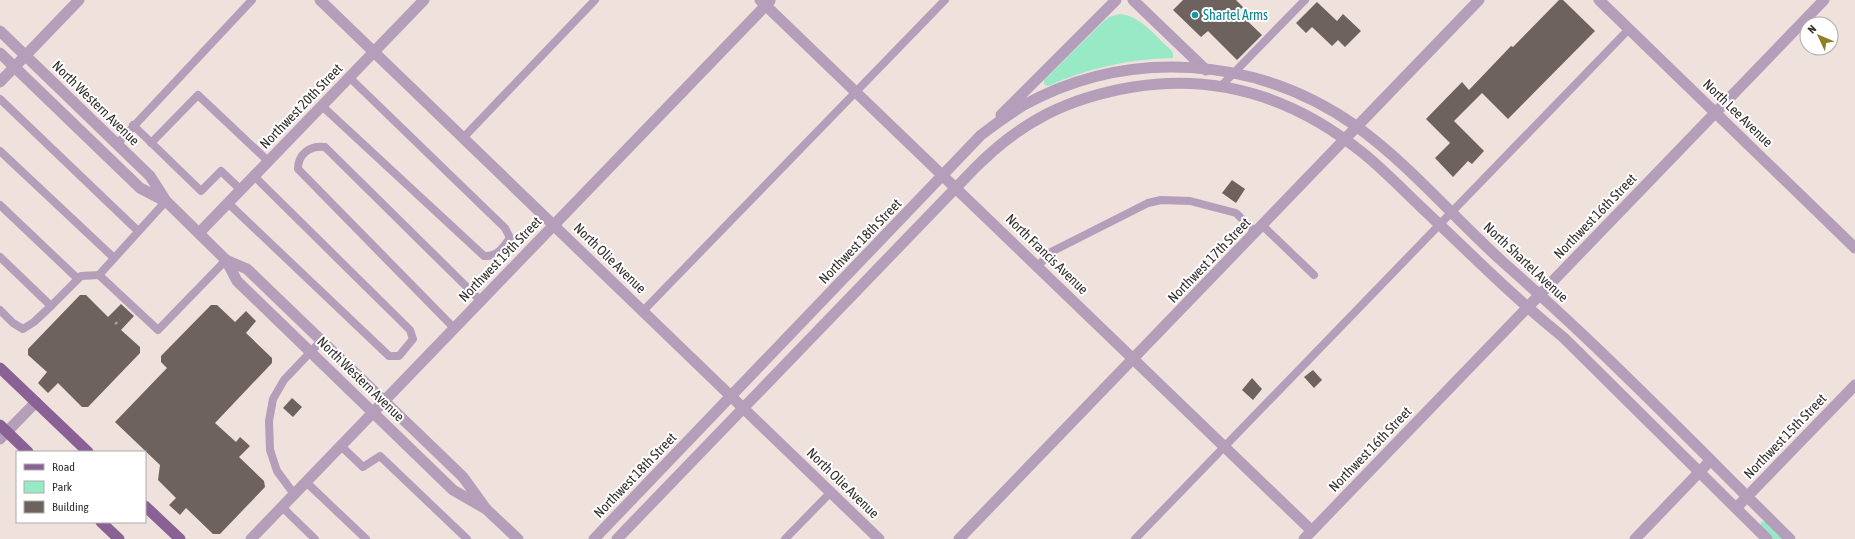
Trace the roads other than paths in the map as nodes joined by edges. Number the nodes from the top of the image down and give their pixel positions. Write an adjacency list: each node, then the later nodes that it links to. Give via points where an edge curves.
1 (79, 0): 18 (street)
2 (252, 0): 29 (lane)
3 (320, 0): 16 (street, North Olie Avenue)
4 (424, 0): 16 (street, Northwest 20th Street)
5 (595, 0): 32 (lane)
6 (945, 0): 25 (lane)
7 (1116, 0): 31 (street)
8 (1133, 0): 20 (street)
9 (1305, 0): 21 (lane)
10 (1479, 0): 30 (street, Northwest 17th Street)
11 (1599, 0): 14 (street, North Lee Avenue)
12 (1824, 0): 28 (street, Northwest 16th Street)
13 (765, 2): 25 (street, North Francis Avenue); 46 (street, Northwest 19th Street)
14 (1629, 28): 28 (street, North Lee Avenue); 45 (lane)
15 (0, 30): 18 (street, North Western Avenue)
16 (374, 52): 22 (street, Northwest 20th Street); 32 (street, North Olie Avenue)
17 (0, 53): 19 (street, North Western Avenue)
18 (25, 55): 19 (street); 35 (street, North Western Avenue)
19 (14, 67): 23 (street); 42 (street, North Western Avenue, via 140,188)
20 (1204, 68): 21 (street, North Shartel Avenue); 24 (street); 31 (street, Northwest 18th Street, via 1157,67 1087,80 1064,87 1021,107)
21 (1235, 73): 24 (lane); 30 (street, North Shartel Avenue, via 1270,82 1304,95)
22 (349, 77): 27 (street, Northwest 20th Street); 27 (lane, via 505,228 510,238 502,249 492,257 484,256)
23 (0, 82)
24 (1222, 85): 33 (street, via 1280,103); 40 (street, via 1142,85 1073,102 1007,138)
25 (856, 92): 38 (street, North Francis Avenue); 64 (lane)
26 (0, 99): 49 (lane)
27 (322, 106): 37 (street, Northwest 20th Street)
28 (1716, 113): 51 (street, North Lee Avenue); 59 (street, Northwest 16th Street)
29 (133, 125): 34 (lane); 35 (lane)
30 (1357, 127): 33 (street, Northwest 17th Street); 45 (street, North Shartel Avenue, via 1383,147)
31 (981, 135): 38 (street, Northwest 18th Street)
32 (463, 138): 46 (street, North Olie Avenue)
33 (1345, 140): 47 (street, via 1373,162); 48 (street, Northwest 17th Street)
34 (151, 142): 37 (lane, via 198,95); 41 (lane, via 201,191 221,171)
35 (117, 144): 42 (street, North Western Avenue, via 150,176)
36 (0, 151): 53 (lane)
37 (268, 161): 39 (street, Northwest 20th Street)
38 (943, 175): 40 (street, North Francis Avenue); 71 (street, Northwest 18th Street)
39 (254, 176): 41 (street, Northwest 20th Street); 43 (lane, via 410,330 413,339 406,349 399,356 389,356)
40 (956, 188): 55 (street, North Francis Avenue); 74 (street)
41 (241, 190): 43 (street, Northwest 20th Street)
42 (166, 201): 49 (lane); 50 (street, North Western Avenue)
43 (228, 203): 50 (street, Northwest 20th Street)
44 (0, 205): 58 (lane)
45 (1451, 212): 47 (lane); 59 (street, North Shartel Avenue)
46 (554, 224): 60 (street, Northwest 19th Street); 64 (street, North Olie Avenue)
47 (1440, 224): 62 (street); 78 (lane)
48 (1259, 229): 55 (lane, via 1236,213 1190,201 1161,200 1148,203 1051,252); 57 (lane); 68 (street, Northwest 17th Street)
49 (138, 231): 53 (lane)
50 (199, 233): 54 (street, North Western Avenue)
51 (1855, 248)
52 (0, 257): 61 (lane)
53 (114, 258): 56 (lane)
54 (226, 260): 56 (lane, via 158,330); 66 (street, North Western Avenue, via 247,269); 67 (street, North Western Avenue, via 237,281)
55 (1038, 266): 68 (street, North Francis Avenue)
56 (99, 275): 58 (lane, via 81,276)
57 (1314, 275)
58 (78, 279): 61 (lane)
59 (1539, 295): 62 (street, Northwest 16th Street); 81 (street, North Shartel Avenue, via 1602,353)
60 (481, 301): 65 (street, Northwest 19th Street); 65 (lane, via 325,147 316,146 306,152 298,161 298,169)
61 (51, 306): 63 (lane, via 23,329)
62 (1527, 308): 82 (street, via 1562,337); 92 (street, Northwest 16th Street)
63 (0, 310)
64 (643, 311): 71 (street, North Olie Avenue)
65 (454, 328): 72 (street, Northwest 19th Street)
66 (321, 341): 67 (lane); 72 (street, North Western Avenue)
67 (311, 351): 75 (street, North Western Avenue); 85 (lane, via 280,386 273,398 269,421 270,450 277,471)
68 (1134, 358): 78 (street, North Francis Avenue); 104 (street, Northwest 17th Street)
69 (0, 368): 73 (main road)
70 (1855, 385): 86 (street, Northwest 15th Street)
71 (732, 396): 74 (street, North Olie Avenue); 100 (street, Northwest 18th Street)
72 (384, 401): 75 (street, Northwest 19th Street); 90 (street, North Western Avenue, via 463,476)
73 (36, 402): 76 (street); 80 (main road)
74 (743, 407): 84 (street, North Olie Avenue); 101 (street)
75 (373, 412): 77 (street, Northwest 19th Street); 90 (street, North Western Avenue, via 453,490)
76 (2, 432): 79 (main road)
77 (340, 446): 83 (street, Northwest 19th Street); 98 (lane, via 363,467 380,456)
78 (1225, 447): 92 (street, North Francis Avenue); 105 (lane)
79 (27, 451)
80 (87, 451)
81 (1710, 461): 82 (street); 86 (street, North Shartel Avenue)
82 (1699, 472): 89 (street); 107 (street)
83 (306, 482): 85 (street, Northwest 19th Street); 97 (lane)
84 (831, 492): 102 (lane); 103 (street, North Olie Avenue)
85 (294, 494): 88 (street, Northwest 19th Street)
86 (1747, 497): 89 (street, Northwest 15th Street); 109 (street, North Shartel Avenue)
87 (146, 507): 94 (main road)
88 (282, 507): 95 (street, Northwest 19th Street); 96 (lane)
89 (1736, 508): 108 (street)
90 (486, 509): 99 (street, North Western Avenue)
91 (102, 523): 93 (main road)
92 (1312, 530): 106 (street, Northwest 16th Street)
93 (119, 539)
94 (180, 539)
95 (251, 539)
96 (315, 539)
97 (366, 539)
98 (467, 539)
99 (518, 539)
100 (594, 539)
101 (617, 539)
102 (785, 539)
103 (879, 539)
104 (959, 539)
105 (1135, 539)
106 (1304, 539)
107 (1635, 539)
108 (1767, 539)
109 (1790, 539)

